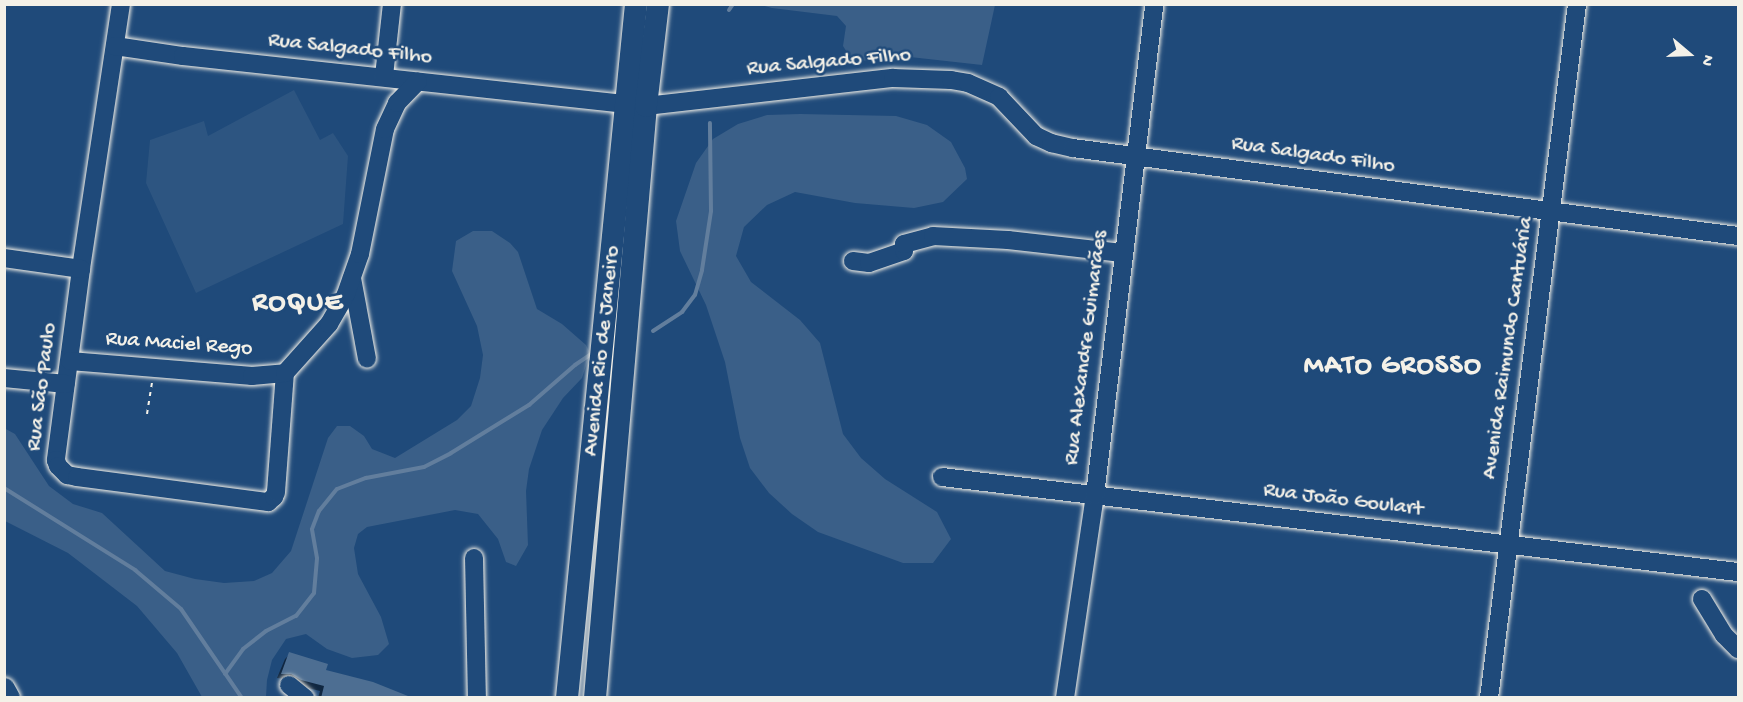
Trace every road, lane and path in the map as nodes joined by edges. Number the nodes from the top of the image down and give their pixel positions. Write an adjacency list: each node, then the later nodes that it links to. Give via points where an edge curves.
1 (121, 4): 7 (street, Rua São Paulo)
2 (392, 4): 8 (street)
3 (636, 4): 10 (main road, Avenida Rio de Janeiro)
4 (657, 4): 10 (main road, Avenida Rio de Janeiro)
5 (1154, 4): 11 (street, Rua Alexandre Guimarães)
6 (1577, 4): 12 (street, Avenida Raimundo Cantuária)
7 (115, 46): 8 (street, Rua Salgado Filho); 17 (street, Rua São Paulo)
8 (384, 76): 9 (street, Rua Salgado Filho)
9 (418, 81): 10 (street, Rua Salgado Filho); 18 (street, via 397,103 387,123)
10 (636, 105): 11 (street, Rua Salgado Filho, via 893,78 951,80 999,97 1036,136 1051,143); 38 (main road, Avenida Rio de Janeiro); 39 (main road, Avenida Rio de Janeiro)
11 (1136, 157): 12 (street, Rua Salgado Filho); 14 (street, Rua Alexandre Guimarães)
12 (1551, 212): 13 (street, Rua Salgado Filho); 28 (street, Avenida Raimundo Cantuária)
13 (1738, 236)
14 (1122, 253): 16 (street, via 933,236 904,244 904,251 869,262); 27 (street, Rua Alexandre Guimarães)
15 (4, 258): 17 (street)
16 (853, 261)
17 (81, 269): 20 (street, Rua São Paulo)
18 (352, 278): 19 (street); 22 (street, via 329,324)
19 (367, 359)
20 (70, 362): 21 (street, Rua Maciel Rego); 24 (street, Rua São Paulo)
21 (154, 367): 22 (street, Rua Maciel Rego, via 252,376); 25 (path)
22 (285, 374): 24 (street, Rua São Paulo, via 276,492 272,500 261,503 67,475 56,460)
23 (4, 378): 24 (street)
24 (66, 384)
25 (147, 414)
26 (942, 477): 27 (street, Rua João Goulart)
27 (1095, 495): 28 (street, Rua João Goulart); 40 (street, Rua Alexandre Guimarães)
28 (1506, 544): 30 (street, Rua João Goulart); 41 (street, Avenida Raimundo Cantuária)
29 (474, 558): 37 (street)
30 (1738, 572)
31 (1702, 599): 32 (street, via 1724,635)
32 (1738, 649)
33 (289, 685): 36 (street)
34 (4, 689): 35 (main road)
35 (9, 698)
36 (305, 698)
37 (477, 698)
38 (567, 698)
39 (595, 698)
40 (1065, 698)
41 (1489, 698)

